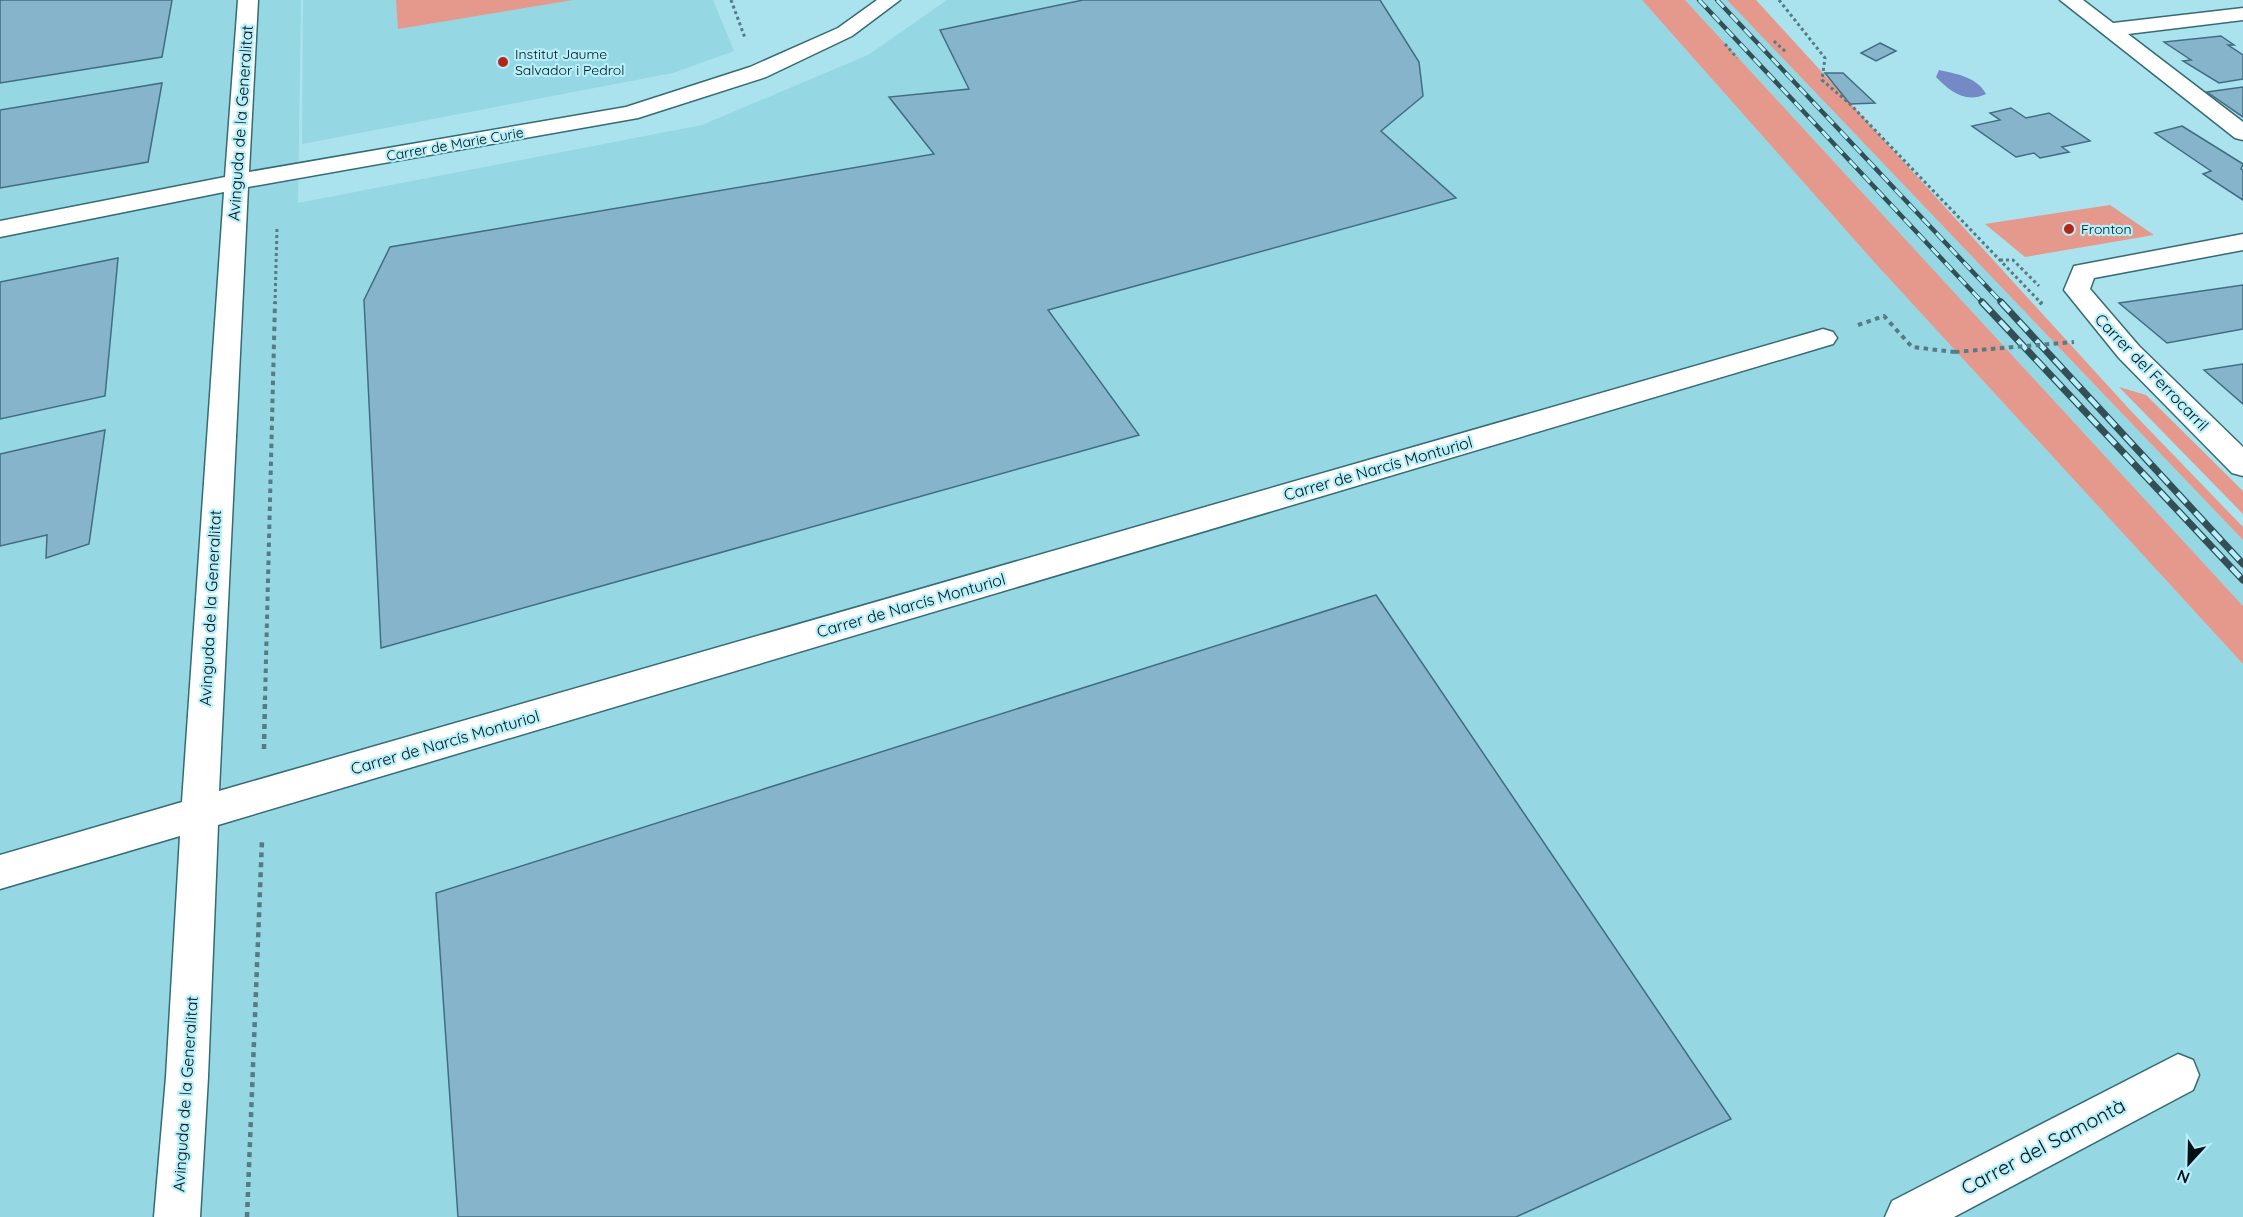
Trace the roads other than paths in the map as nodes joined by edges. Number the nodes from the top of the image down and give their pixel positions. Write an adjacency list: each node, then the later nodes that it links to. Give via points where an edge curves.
1 (248, 0): 7 (street, Avinguda de la Generalitat)
2 (890, 0): 7 (street, Carrer de Marie Curie, via 845,32 758,72 630,113)
3 (2070, 0): 5 (street)
4 (2243, 14): 5 (street)
5 (2110, 30): 6 (street)
6 (2243, 133)
7 (235, 182): 8 (street, Carrer de Marie Curie); 12 (street, Avinguda de la Generalitat)
8 (0, 229)
9 (2243, 242): 11 (street, Carrer del Ferrocarril, via 2083,272 2077,290 2129,352)
10 (1823, 338): 12 (street, Carrer de Narcís Monturiol)
11 (2243, 465)
12 (198, 815): 13 (street, Carrer de Narcís Monturiol); 15 (street, Avinguda de la Generalitat, via 189,1054)
13 (0, 872)
14 (2178, 1075): 16 (street, Carrer del Samontà)
15 (177, 1217)
16 (1908, 1217)

